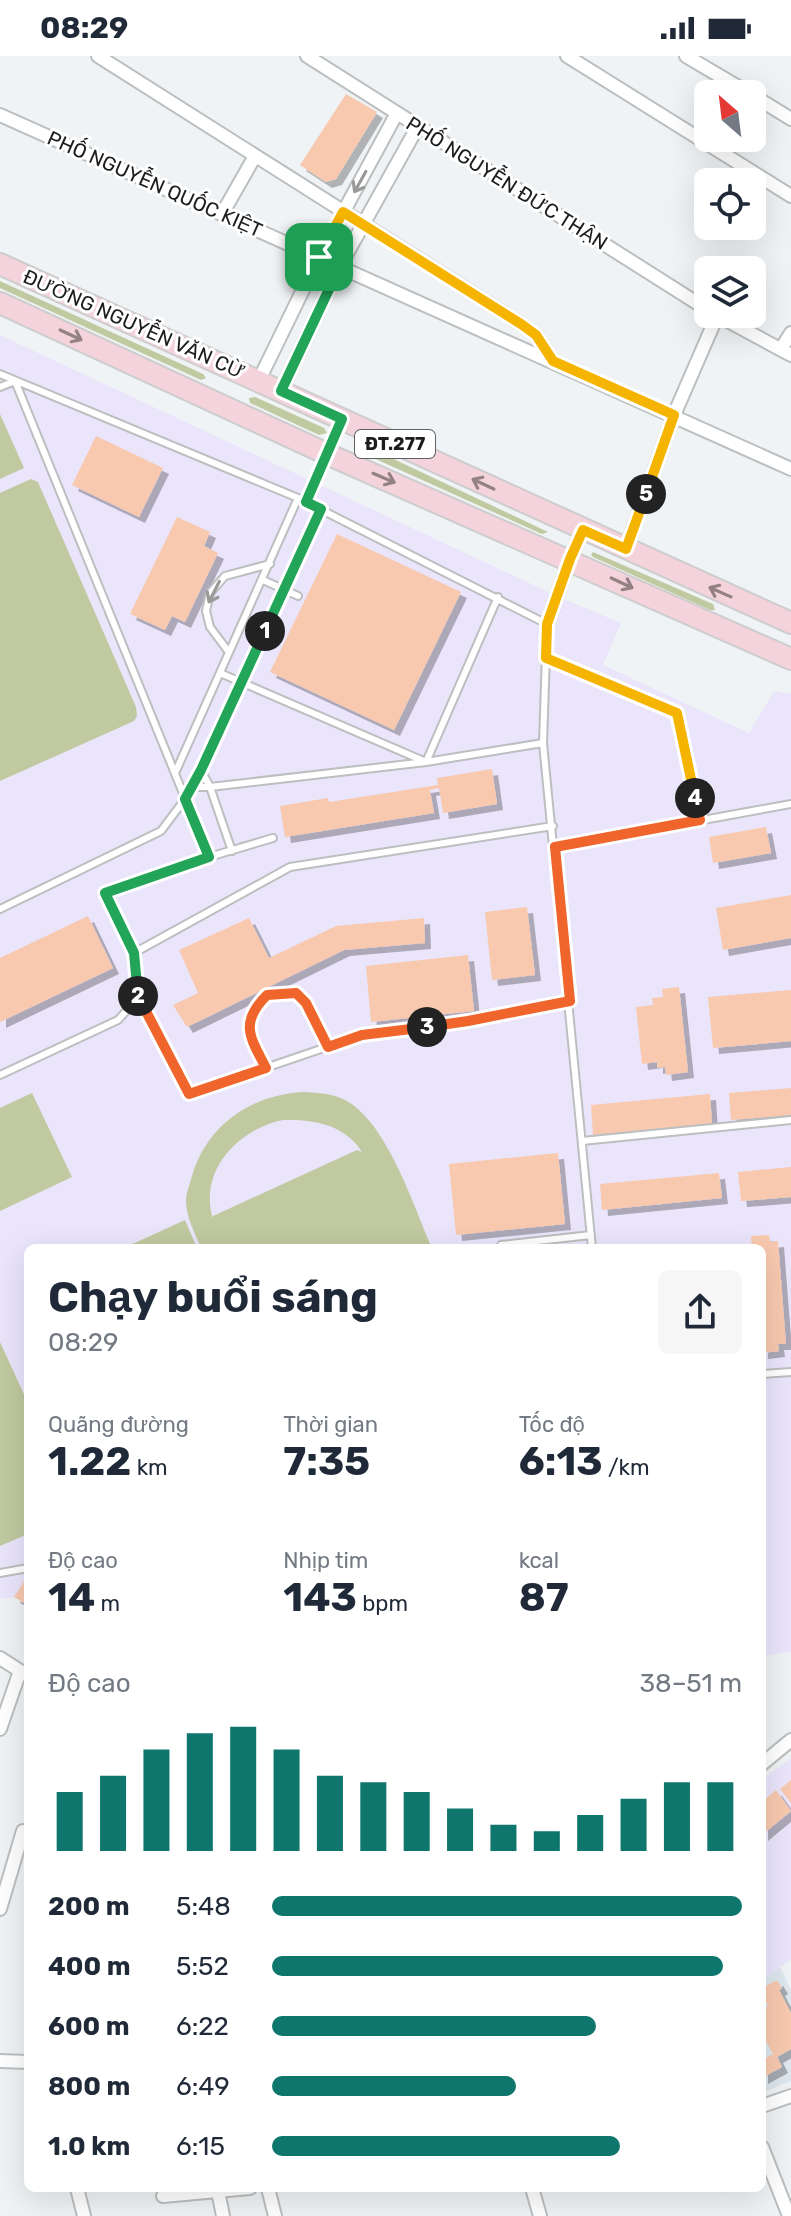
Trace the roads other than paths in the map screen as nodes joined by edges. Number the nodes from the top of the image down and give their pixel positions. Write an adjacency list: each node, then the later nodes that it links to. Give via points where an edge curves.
1 (98, 56): 11 (street)
2 (307, 56): 7 (street, PHỐ NGUYỄN ĐỨC THẬN)
3 (567, 56): 12 (street)
4 (686, 56): 5 (street)
5 (726, 80)
6 (766, 104): 9 (street)
7 (397, 113): 10 (street, PHỐ NGUYỄN ĐỨC THẬN); 13 (street, one-way to 13)
8 (0, 115): 14 (street, PHỐ NGUYỄN QUỐC KIỆT)
9 (791, 119)
10 (418, 126): 15 (street); 19 (street, PHỐ NGUYỄN ĐỨC THẬN)
11 (255, 156): 13 (street); 14 (street)
12 (791, 196)
13 (343, 212): 15 (street); 16 (street)
14 (222, 214): 16 (street, PHỐ NGUYỄN QUỐC KIỆT)
15 (362, 224): 18 (street); 25 (street, via 521,324 536,335)
16 (319, 257): 18 (street, PHỐ NGUYỄN QUỐC KIỆT); 28 (street)
17 (0, 264): 26 (main road, ĐƯỜNG NGUYỄN VĂN CỪ / ĐT.277)
18 (340, 266): 25 (street, PHỐ NGUYỄN QUỐC KIỆT); 31 (street)
19 (694, 301)
20 (0, 303): 32 (main road, ĐƯỜNG NGUYỄN VĂN CỪ / ĐT.277, one-way to 32)
21 (707, 328): 33 (street)
22 (741, 328): 24 (street, PHỐ NGUYỄN ĐỨC THẬN)
23 (791, 333): 24 (street)
24 (786, 352)
25 (553, 361): 33 (street, PHỐ NGUYỄN QUỐC KIỆT)
26 (237, 370): 28 (main road, ĐƯỜNG NGUYỄN VĂN CỪ / ĐT.277); 32 (main road)
27 (0, 374): 29 (lane)
28 (259, 380): 31 (main road, ĐƯỜNG NGUYỄN VĂN CỪ / ĐT.277)
29 (15, 381): 30 (lane); 37 (lane); 58 (lane)
30 (0, 387)
31 (281, 391): 34 (main road, ĐƯỜNG NGUYỄN VĂN CỪ / ĐT.277)
32 (220, 403): 35 (main road, ĐƯỜNG NGUYỄN VĂN CỪ / ĐT.277)
33 (674, 415): 36 (street, PHỐ NGUYỄN QUỐC KIỆT); 41 (street)
34 (342, 419): 35 (main road); 40 (main road, ĐƯỜNG NGUYỄN VĂN CỪ / ĐT.277, one-way to 34)
35 (327, 454): 38 (lane); 42 (main road, ĐƯỜNG NGUYỄN VĂN CỪ / ĐT.277, one-way to 42)
36 (791, 469)
37 (298, 498): 38 (lane); 43 (lane)
38 (306, 502): 39 (lane)
39 (321, 509): 45 (lane); 47 (lane)
40 (583, 530): 41 (main road, ĐƯỜNG NGUYỄN VĂN CỪ / ĐT.277); 42 (street)
41 (626, 549): 48 (main road, ĐƯỜNG NGUYỄN VĂN CỪ / ĐT.277, one-way to 41)
42 (570, 559): 49 (street); 52 (main road, ĐƯỜNG NGUYỄN VĂN CỪ / ĐT.277, one-way to 52)
43 (270, 564): 44 (lane); 50 (lane, one-way to 50, via 225,576 210,593 210,627)
44 (263, 580): 45 (lane); 50 (lane)
45 (284, 590): 46 (lane); 54 (lane)
46 (298, 596)
47 (498, 597): 49 (lane); 56 (lane)
48 (791, 623)
49 (547, 624): 51 (lane)
50 (228, 651): 53 (lane)
51 (546, 658): 55 (lane); 63 (lane, via 677,713)
52 (791, 659)
53 (220, 673): 54 (lane); 58 (lane)
54 (241, 682): 56 (lane); 57 (lane)
55 (543, 743): 56 (lane); 64 (lane)
56 (426, 762): 60 (lane)
57 (201, 770): 59 (lane); 60 (lane)
58 (176, 771): 61 (lane)
59 (193, 787): 60 (lane); 61 (lane)
60 (210, 787): 67 (lane)
61 (185, 799): 68 (lane); 69 (lane, via 161,831)
62 (791, 804): 63 (lane)
63 (700, 820): 66 (lane)
64 (553, 826): 66 (lane); 70 (lane, via 290,867)
65 (273, 838): 67 (lane)
66 (555, 847): 72 (lane)
67 (232, 851): 68 (lane)
68 (209, 857): 70 (lane, via 105,893)
69 (0, 909)
70 (134, 953): 71 (lane)
71 (138, 998): 74 (lane, via 189,1094); 75 (lane, via 118,1020)
72 (570, 1001): 73 (lane, via 362,1035); 77 (lane)
73 (328, 1047): 74 (lane); 74 (lane, via 296,993 267,995 249,1023)
74 (266, 1068)
75 (0, 1075)
76 (791, 1120): 77 (lane)
77 (582, 1141): 78 (lane)
78 (591, 1235): 79 (lane); 80 (lane)
79 (510, 1244)
80 (592, 1244)
81 (791, 1372): 82 (lane)
82 (766, 1374)
83 (24, 1569): 84 (lane)
84 (0, 1573)
85 (0, 1658): 86 (street)
86 (24, 1673): 87 (street)
87 (0, 1729)
88 (791, 1740): 89 (street)
89 (766, 1761)
90 (23, 1831): 91 (street)
91 (0, 1909)
92 (0, 2061): 93 (street)
93 (24, 2062)
94 (791, 2096): 95 (street)
95 (766, 2105)
96 (766, 2157): 107 (street)
97 (78, 2192): 103 (street)
98 (207, 2192): 102 (street)
99 (218, 2192): 104 (street)
100 (269, 2192): 105 (street)
101 (533, 2192): 106 (street)
102 (163, 2196)
103 (84, 2216)
104 (223, 2216)
105 (275, 2216)
106 (540, 2216)
107 (789, 2216)

